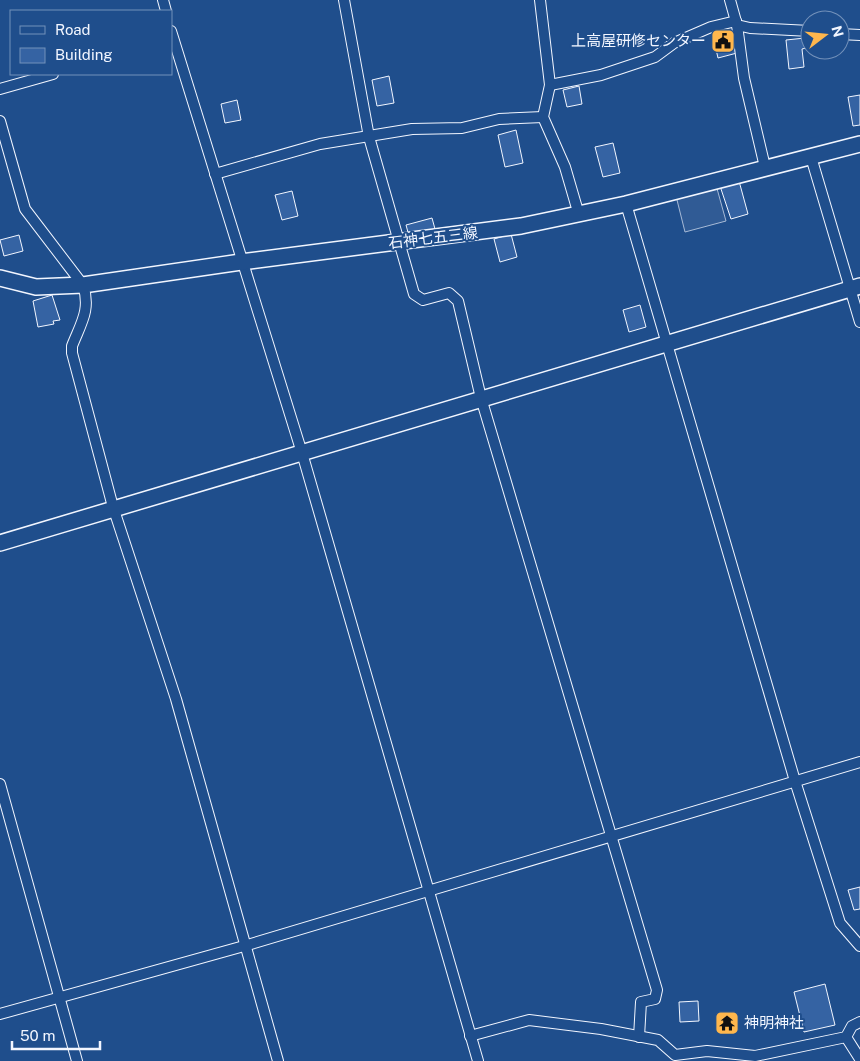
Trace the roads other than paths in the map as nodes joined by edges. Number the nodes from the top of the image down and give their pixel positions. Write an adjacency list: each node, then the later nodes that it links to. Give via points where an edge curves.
1 (344, 0): 12 (street)
2 (540, 0): 8 (street)
3 (730, 0): 4 (street)
4 (736, 23): 5 (street, via 750,28); 8 (street, via 712,27 674,43 655,57 601,75); 15 (street, via 741,63)
5 (800, 30)
6 (172, 37): 16 (street)
7 (49, 75): 9 (street)
8 (550, 85): 10 (street)
9 (0, 89)
10 (544, 117): 12 (street, via 499,119 462,128 412,129); 18 (street, via 565,167)
11 (0, 121): 22 (street, via 25,209)
12 (369, 138): 16 (street, via 320,144); 19 (street)
13 (860, 144): 14 (street, 石神七五三線)
14 (811, 157): 15 (street, 石神七五三線); 23 (street)
15 (765, 167): 17 (street, 石神七五三線)
16 (215, 174): 20 (street)
17 (626, 204): 18 (street, 石神七五三線); 25 (street)
18 (578, 214): 19 (street, 石神七五三線, via 521,226)
19 (398, 242): 20 (street, 石神七五三線); 26 (street, via 414,294 423,300 448,293 458,301)
20 (241, 262): 22 (street, 石神七五三線); 27 (street)
21 (0, 278): 22 (street, 石神七五三線, via 36,287)
22 (83, 285): 28 (street, via 88,308 72,353)
23 (855, 288): 24 (street); 25 (street)
24 (860, 322)
25 (666, 344): 26 (street); 31 (street)
26 (481, 398): 27 (street); 33 (street)
27 (302, 453): 28 (street); 34 (street)
28 (113, 507): 29 (street); 35 (street, via 176,699)
29 (0, 543)
30 (860, 762): 31 (street)
31 (795, 781): 33 (street); 36 (street, via 840,923)
32 (0, 784): 37 (street)
33 (611, 835): 34 (street); 42 (street, via 658,990 655,999 641,1002)
34 (428, 891): 35 (street); 40 (street)
35 (244, 946): 37 (street); 45 (street)
36 (860, 946)
37 (59, 999): 38 (street); 44 (street)
38 (0, 1014)
39 (860, 1022): 41 (street, via 852,1026)
40 (470, 1036): 42 (street, via 529,1020 601,1029); 46 (street)
41 (846, 1037): 42 (street, via 755,1056 707,1051 675,1055 658,1040); 43 (street)
42 (639, 1038)
43 (860, 1059)
44 (78, 1061)
45 (278, 1061)
46 (478, 1061)

